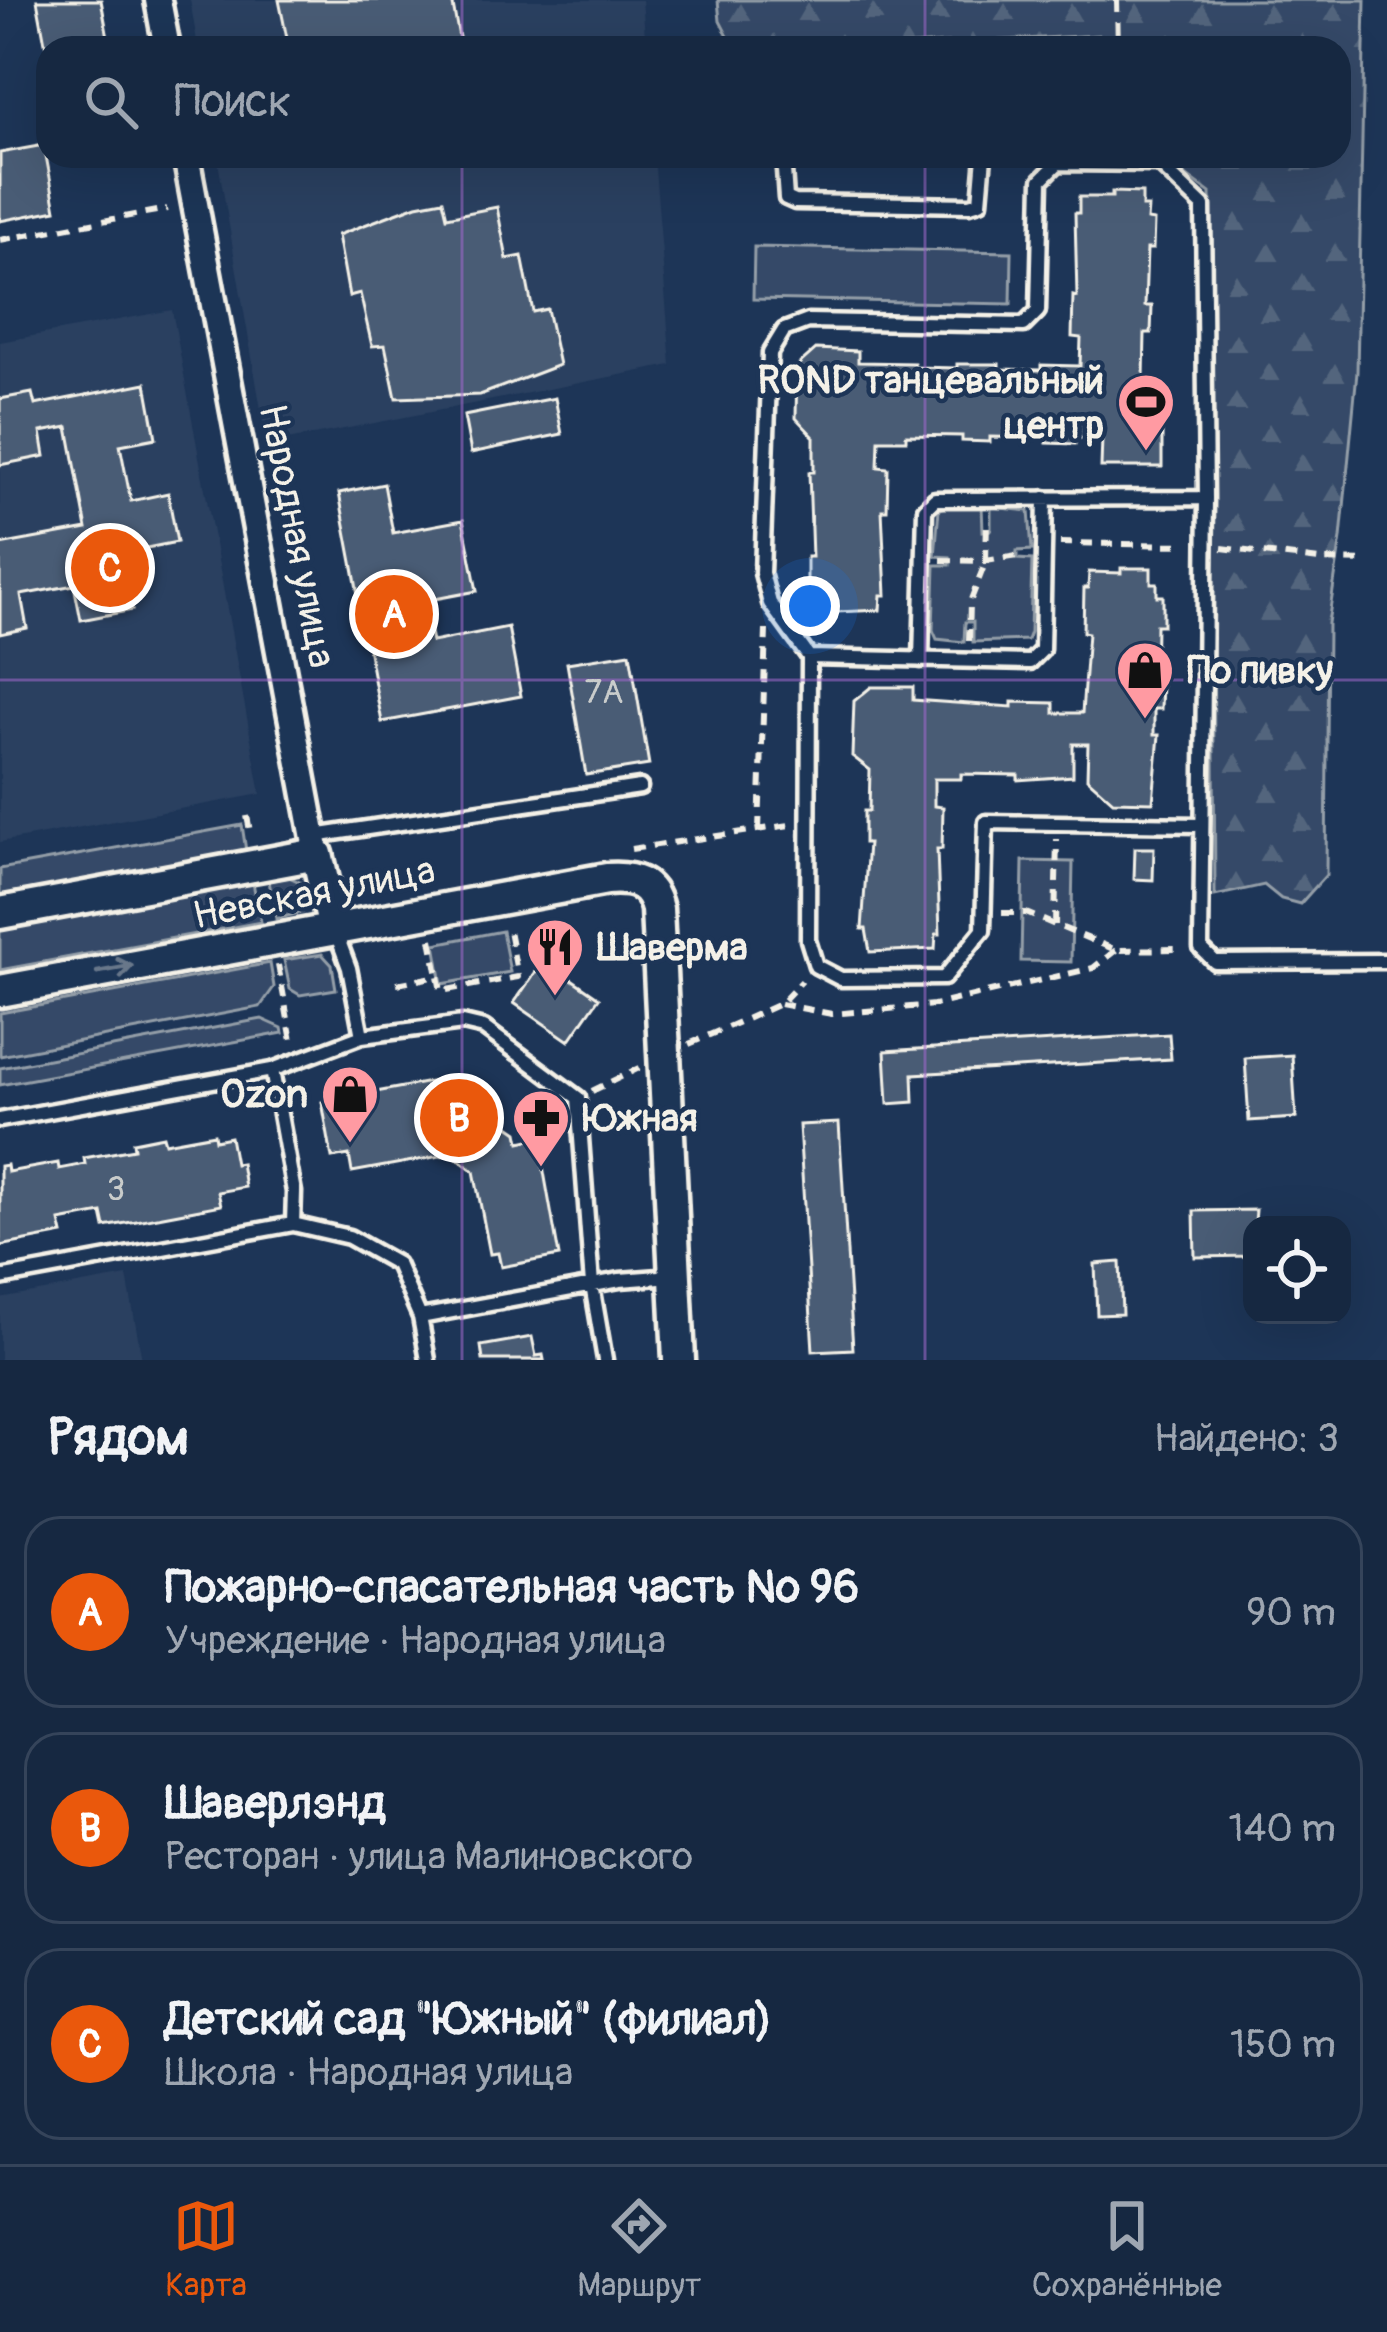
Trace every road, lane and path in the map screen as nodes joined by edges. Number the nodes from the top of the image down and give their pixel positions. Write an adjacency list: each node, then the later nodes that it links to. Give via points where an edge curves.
1 (158, 0): 3 (street)
2 (1117, 0): 4 (path)
3 (164, 36)
4 (1118, 36)
5 (188, 168): 30 (street, Народная улица)
6 (783, 168): 7 (lane, via 782,189 795,202 970,205 984,192)
7 (984, 168)
8 (1051, 168): 20 (lane, via 1041,180 1038,311 1024,325 808,321 784,331 770,353 762,573)
9 (1163, 168): 14 (lane, via 1203,206)
10 (166, 209): 11 (path)
11 (0, 240)
12 (987, 498): 13 (lane); 17 (lane, via 935,499 925,509); 18 (path)
13 (1046, 498): 14 (lane); 16 (lane)
14 (1206, 498): 15 (lane)
15 (1205, 545): 16 (path); 19 (path); 28 (lane)
16 (1044, 549): 18 (path); 23 (lane, via 1042,650 1030,662)
17 (923, 560): 18 (path); 22 (lane)
18 (986, 561): 23 (path, via 970,602)
19 (1368, 561)
20 (770, 603): 21 (lane); 29 (path)
21 (809, 657): 22 (lane); 26 (lane)
22 (921, 660): 23 (lane)
23 (968, 660)
24 (640, 787): 30 (lane)
25 (248, 816): 31 (path)
26 (809, 823): 29 (path); 42 (lane, via 808,940)
27 (1057, 823): 28 (lane); 33 (lane, via 986,822); 35 (path)
28 (1201, 825): 39 (lane)
29 (759, 830): 32 (path)
30 (315, 845): 34 (street, Невская улица); 36 (street, Народная улица)
31 (254, 849)
32 (626, 850)
33 (984, 912): 35 (path, via 1026,913); 42 (lane, via 983,930 944,978 841,979)
34 (0, 913)
35 (1055, 925): 39 (path, via 1116,950)
36 (334, 928): 45 (street, Невская улица, one-way to 36); 46 (lane); 47 (street, Невская улица, via 607,879 643,883 658,910)
37 (489, 928): 43 (path, via 508,924 518,977 441,991)
38 (450, 935): 43 (path, via 431,939)
39 (1202, 948): 40 (lane, via 1215,962)
40 (1387, 961)
41 (277, 962): 48 (path)
42 (816, 965): 47 (path, via 780,1004)
43 (438, 976): 44 (path)
44 (397, 984)
45 (0, 991)
46 (362, 1036): 48 (lane); 50 (lane, via 463,1023 484,1028)
47 (664, 1055): 50 (path); 53 (street)
48 (296, 1061): 49 (lane)
49 (272, 1070): 51 (lane); 52 (lane, via 295,1192)
50 (578, 1098): 55 (lane)
51 (0, 1120)
52 (293, 1224): 54 (lane); 56 (lane, via 349,1237 397,1264)
53 (675, 1276): 55 (lane); 59 (street)
54 (0, 1278)
55 (592, 1285): 56 (lane); 58 (lane)
56 (420, 1317): 57 (lane)
57 (428, 1360)
58 (605, 1360)
59 (679, 1360)

